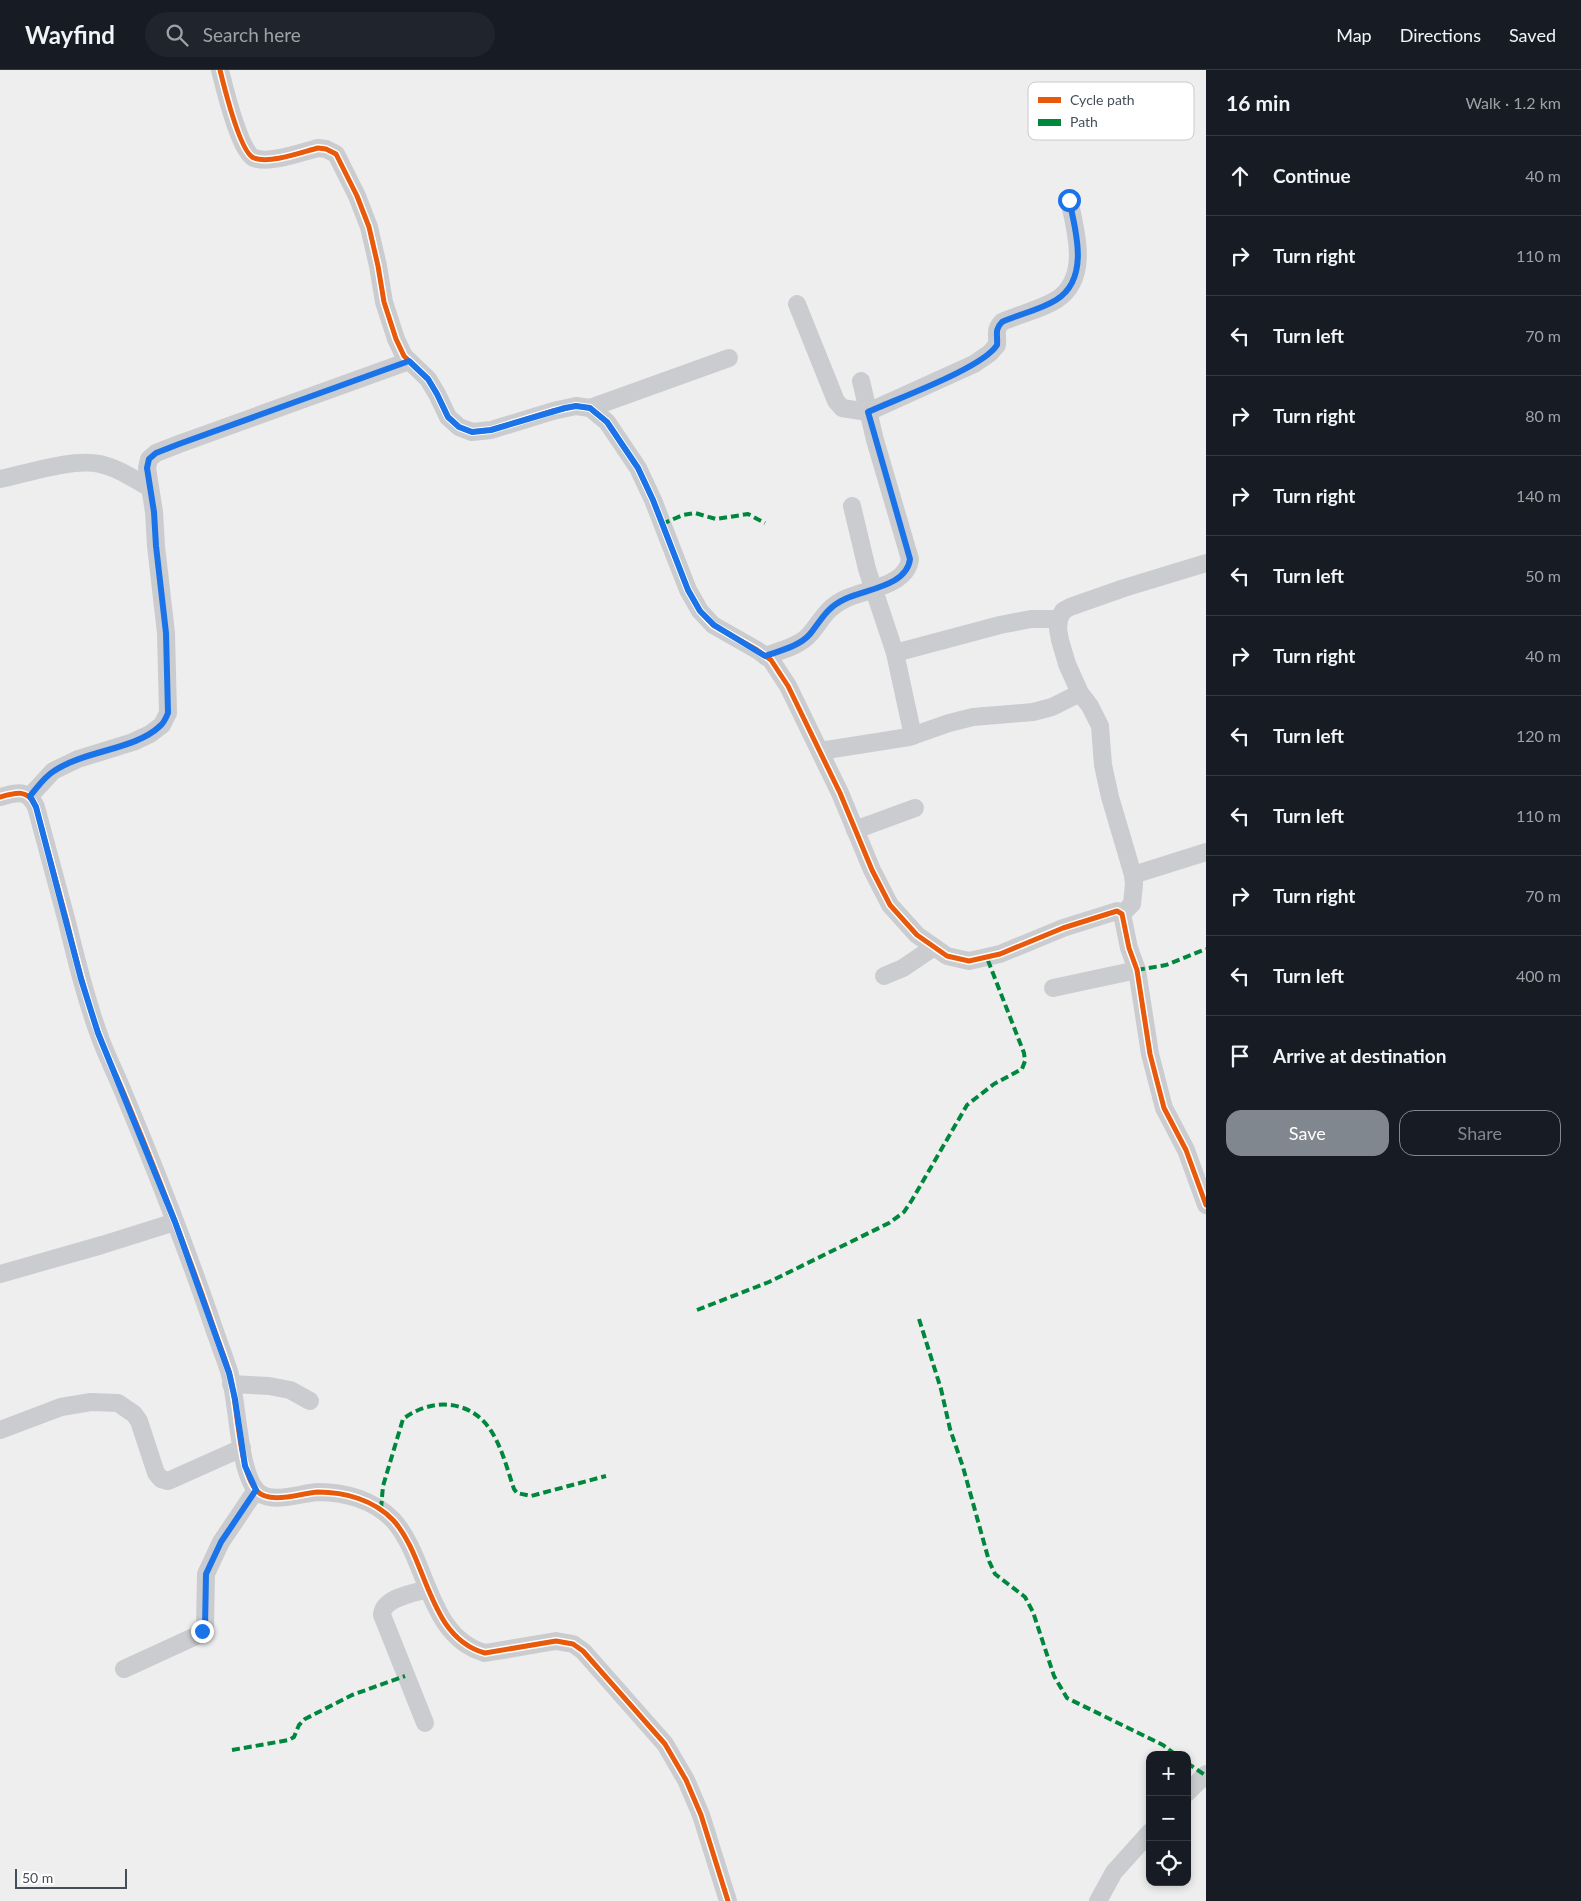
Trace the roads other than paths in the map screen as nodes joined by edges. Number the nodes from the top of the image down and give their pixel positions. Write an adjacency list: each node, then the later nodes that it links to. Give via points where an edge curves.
1 (220, 70): 5 (street, via 239,134 252,158 263,160 318,148 336,154 369,227 384,302 396,339)
2 (1069, 200): 8 (street, via 1078,251 1073,281 1066,292 1056,301 1002,322 996,331 997,345 983,359)
3 (797, 304): 8 (street, via 836,401 842,408)
4 (729, 358): 7 (street)
5 (409, 361): 7 (street, via 428,379 448,417 459,427 472,432 491,430 565,408); 10 (street, via 156,453 149,459 147,468)
6 (861, 381): 8 (street)
7 (590, 408): 16 (street, via 607,422 638,468 688,590 700,611 714,625)
8 (868, 412): 13 (street, via 910,559 909,568 901,576)
9 (0, 479): 10 (street, via 66,464 100,464)
10 (150, 488): 20 (street, via 166,633 168,713 162,725 150,734 53,771)
11 (852, 506): 13 (street)
12 (1206, 563): 14 (street, via 1070,607)
13 (873, 588): 15 (street); 16 (street, via 842,600 827,611 802,641)
14 (1059, 619): 15 (street, via 1000,624); 17 (street, via 1062,651)
15 (895, 654): 18 (street)
16 (765, 656): 19 (street, via 788,686)
17 (1080, 694): 18 (street, via 1034,712 973,717); 25 (street, via 1100,726 1110,797)
18 (913, 736): 19 (street)
19 (820, 751): 23 (street)
20 (30, 796): 21 (street, via 23,793); 32 (street, via 36,807 98,1033)
21 (0, 797)
22 (915, 808): 23 (street)
23 (855, 830): 27 (street, via 890,904 917,935)
24 (1206, 852): 25 (street)
25 (1133, 875): 26 (street, via 1132,904)
26 (1122, 914): 27 (street, via 1117,911 1063,928 1000,954 969,961 947,956); 28 (street)
27 (934, 947): 29 (street)
28 (1137, 970): 30 (street); 31 (street, via 1150,1054 1164,1108 1186,1150)
29 (884, 976)
30 (1053, 988)
31 (1206, 1205)
32 (175, 1222): 33 (street); 34 (street)
33 (0, 1274)
34 (231, 1384): 35 (street, via 290,1390); 37 (street)
35 (310, 1401)
36 (0, 1430): 37 (street, via 61,1407 91,1402 118,1403 139,1421 156,1473 168,1481)
37 (242, 1448): 38 (street, via 245,1466)
38 (256, 1490): 39 (street, via 270,1497 318,1492 352,1495 381,1509 404,1534); 40 (street, via 221,1542 206,1574 205,1627 198,1635)
39 (428, 1589): 41 (street, via 390,1602 382,1614); 45 (street, via 453,1632 476,1650 485,1652 556,1641 573,1644 583,1651 665,1744 686,1780 701,1815)
40 (124, 1669)
41 (425, 1723)
42 (1206, 1774): 43 (street)
43 (1191, 1789)
44 (1146, 1836): 46 (street, via 1114,1872)
45 (728, 1901)
46 (1098, 1901)

